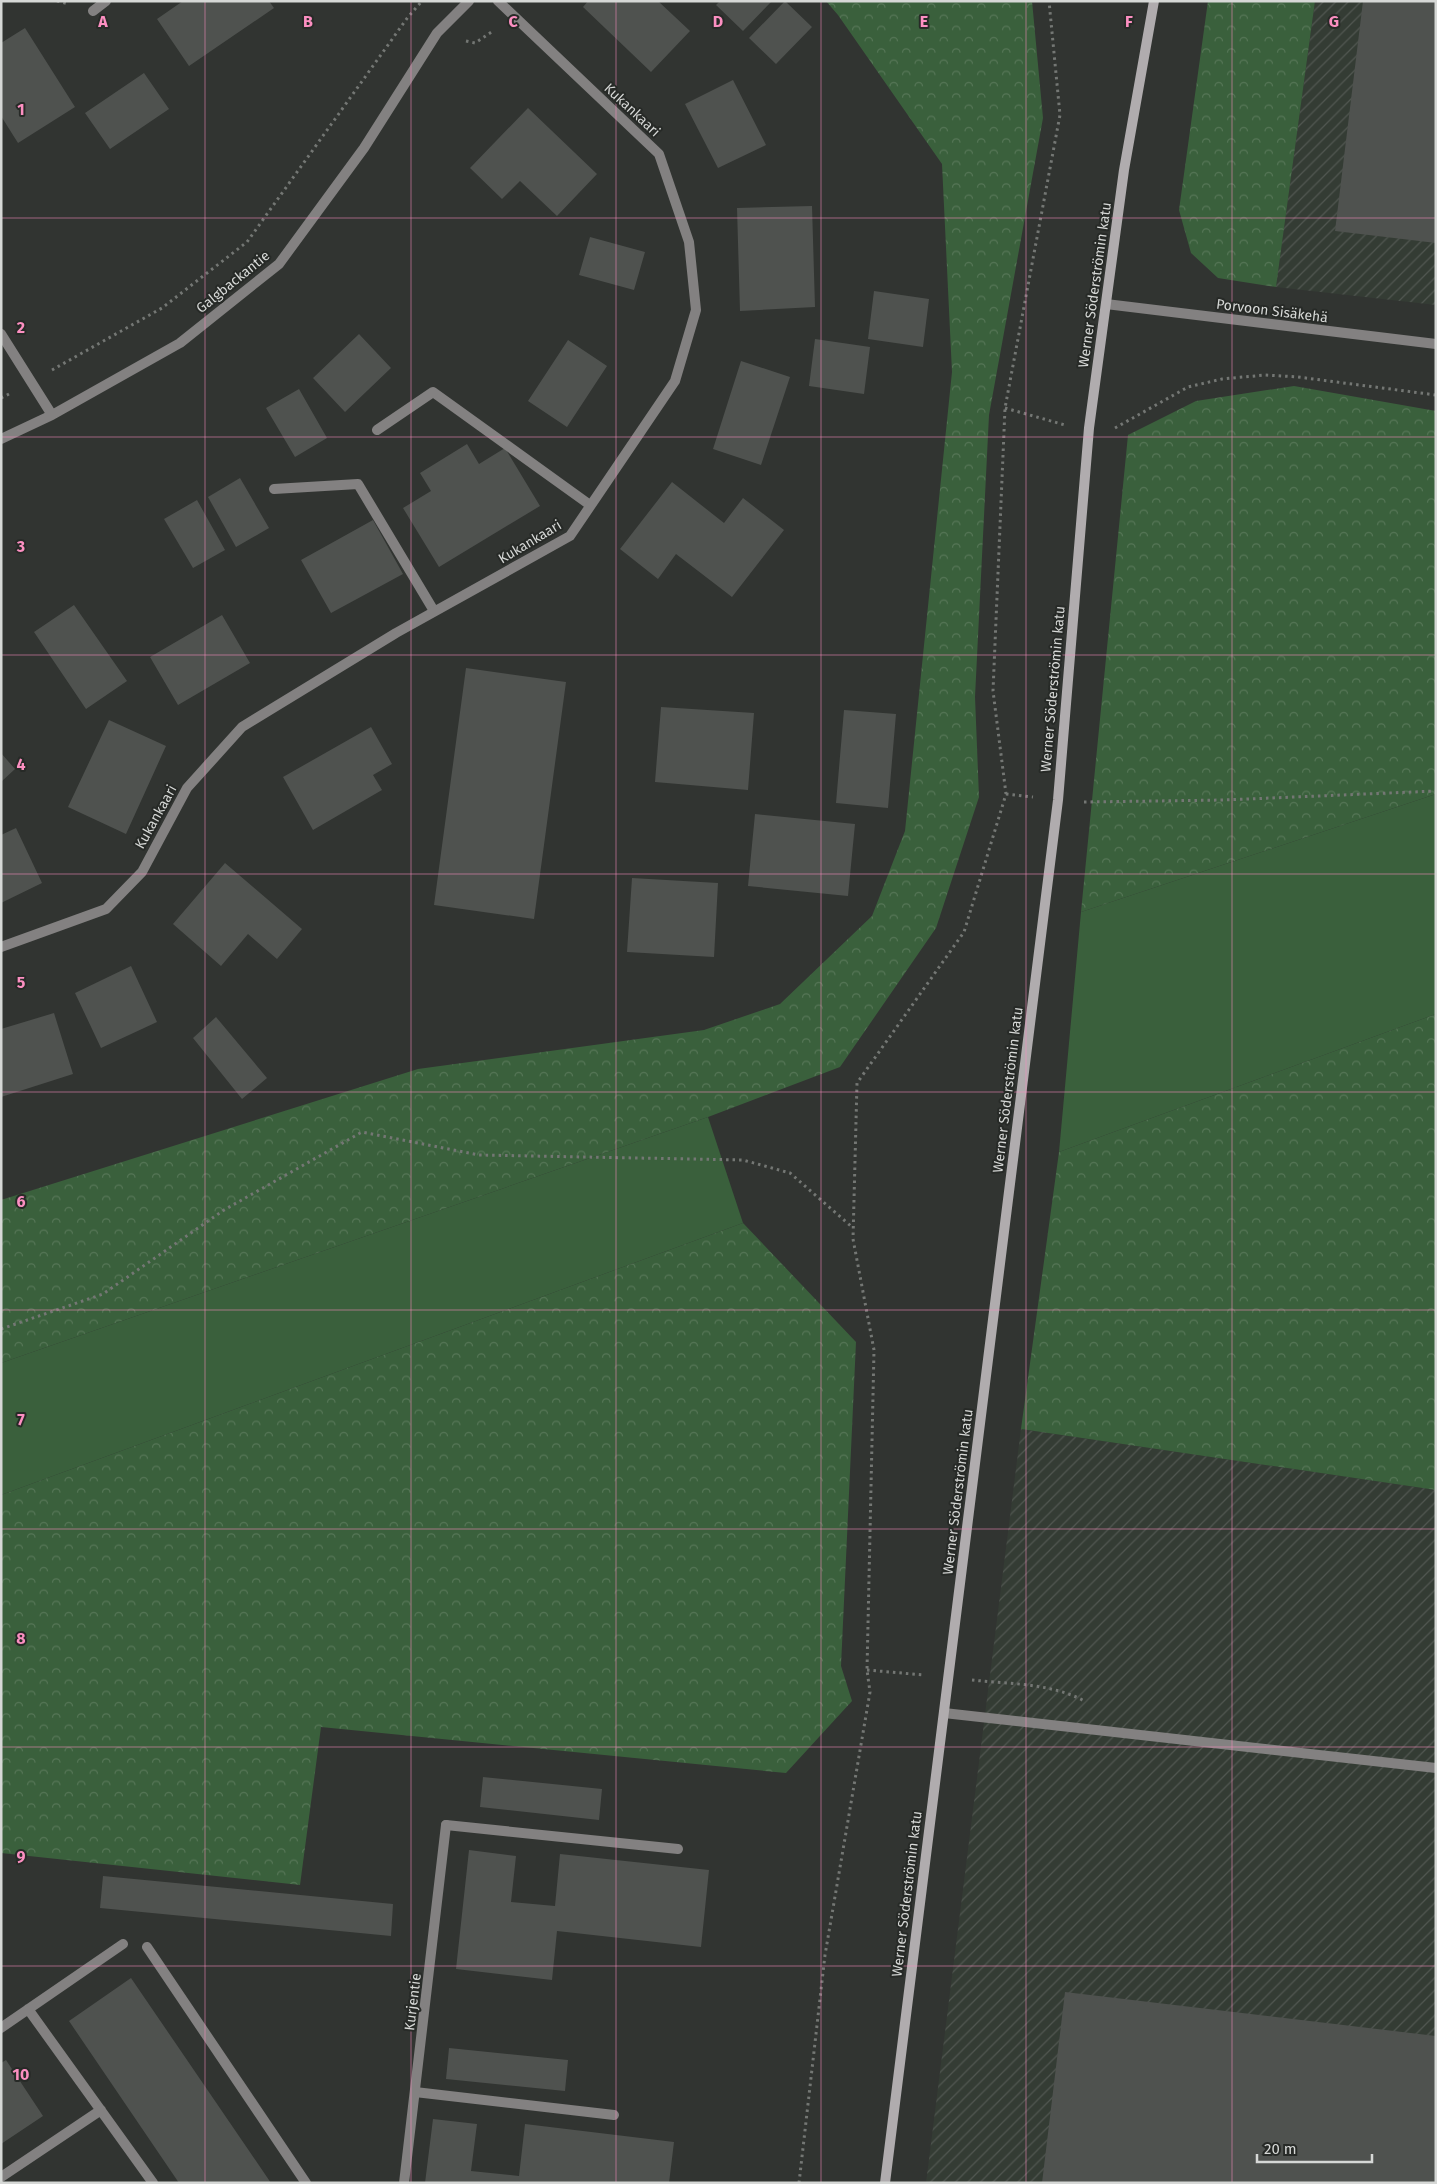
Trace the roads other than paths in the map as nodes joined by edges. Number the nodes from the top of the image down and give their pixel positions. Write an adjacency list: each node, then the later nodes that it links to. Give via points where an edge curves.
1 (106, 1): 5 (street)
2 (470, 1): 9 (street, Galgbackantie, via 437,33 364,148 279,264 180,343)
3 (498, 1): 13 (street, Kukankaari, via 659,154 689,242 696,310 676,381)
4 (1154, 1): 6 (street, Werner Söderströmin katu, via 1124,170)
5 (92, 11)
6 (1106, 304): 8 (street, Porvoon Sisäkehä); 16 (street, Werner Söderströmin katu, via 1089,428 1058,800)
7 (1, 334): 9 (street)
8 (1436, 344)
9 (52, 415): 11 (street, Galgbackantie)
10 (376, 430): 13 (street, via 434,392)
11 (1, 438)
12 (274, 489): 14 (street, via 358,484)
13 (590, 505): 14 (street, Kukankaari, via 570,536)
14 (434, 612): 15 (street, Kukankaari, via 242,727 187,788 142,872 106,908)
15 (1, 947)
16 (944, 1713): 17 (street); 30 (street, Werner Söderströmin katu)
17 (1436, 1768)
18 (678, 1849): 23 (street, Kurjentie, via 446,1825)
19 (123, 1944): 21 (street)
20 (147, 1947): 28 (street)
21 (28, 2009): 22 (street); 24 (street)
22 (1, 2028)
23 (415, 2092): 25 (street); 29 (street, Kurjentie)
24 (101, 2110): 26 (street); 27 (street)
25 (614, 2115)
26 (1, 2177)
27 (153, 2183)
28 (306, 2183)
29 (404, 2183)
30 (885, 2183)

